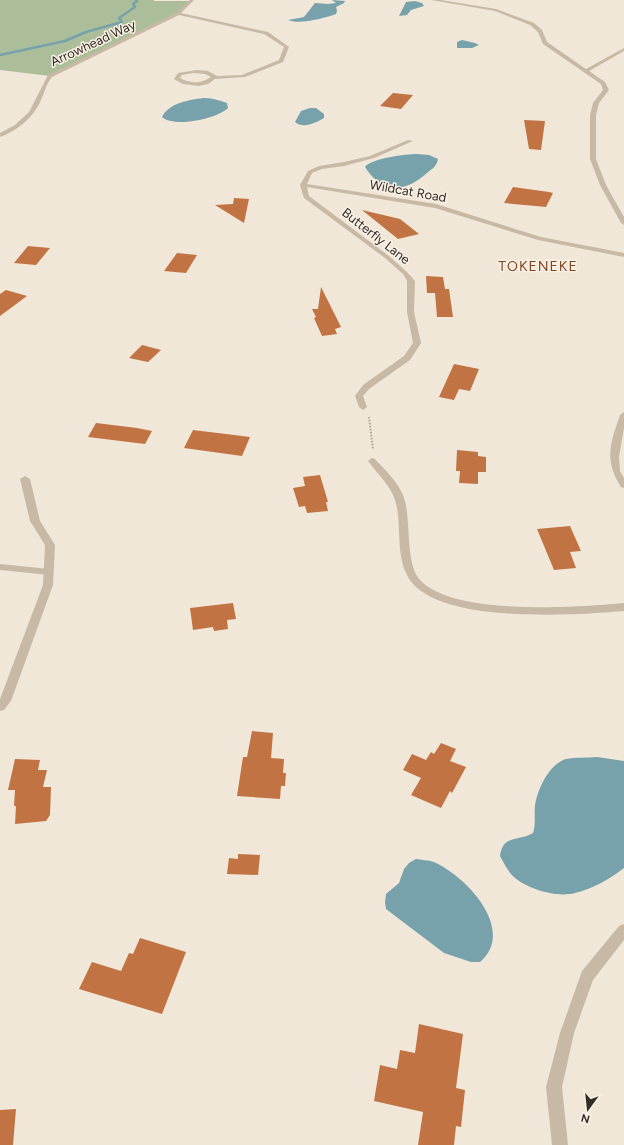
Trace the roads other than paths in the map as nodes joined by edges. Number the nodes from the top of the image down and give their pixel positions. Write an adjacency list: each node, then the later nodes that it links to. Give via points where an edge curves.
1 (192, 0): 3 (street, Arrowhead Way)
2 (433, 0): 5 (street, via 496,10 532,24 540,31 545,43)
3 (178, 14): 6 (street, via 266,33 287,47 281,61 269,67 243,76); 7 (street, Arrowhead Way, via 50,76 44,82 32,113 21,123)
4 (624, 50): 5 (street)
5 (586, 71): 10 (street, via 603,83 606,90 592,114 593,159 603,185)
6 (214, 78): 6 (street, via 211,74 192,72 180,74 177,79 192,84 206,83)
7 (0, 135)
8 (410, 141): 9 (street, Wildcat Road, via 372,157 321,167 310,172)
9 (303, 185): 11 (street, Wildcat Road, via 436,206 540,239); 12 (street, Butterfly Lane, via 306,197 387,257 411,281 410,319 417,343 407,358 366,387 359,396)
10 (624, 223)
11 (624, 255)
12 (363, 407)
13 (624, 415): 16 (street, via 615,453 616,471)
14 (372, 460): 19 (street, via 398,496 406,557 413,578 422,589 440,598 461,603 511,610 582,611)
15 (25, 479): 18 (street, via 35,521 50,545)
16 (624, 485)
17 (0, 567): 18 (street)
18 (49, 572): 20 (street, via 48,585 35,624)
19 (624, 607)
20 (0, 708)
21 (624, 930): 22 (street, via 587,976 567,1033 554,1087)
22 (560, 1145)

